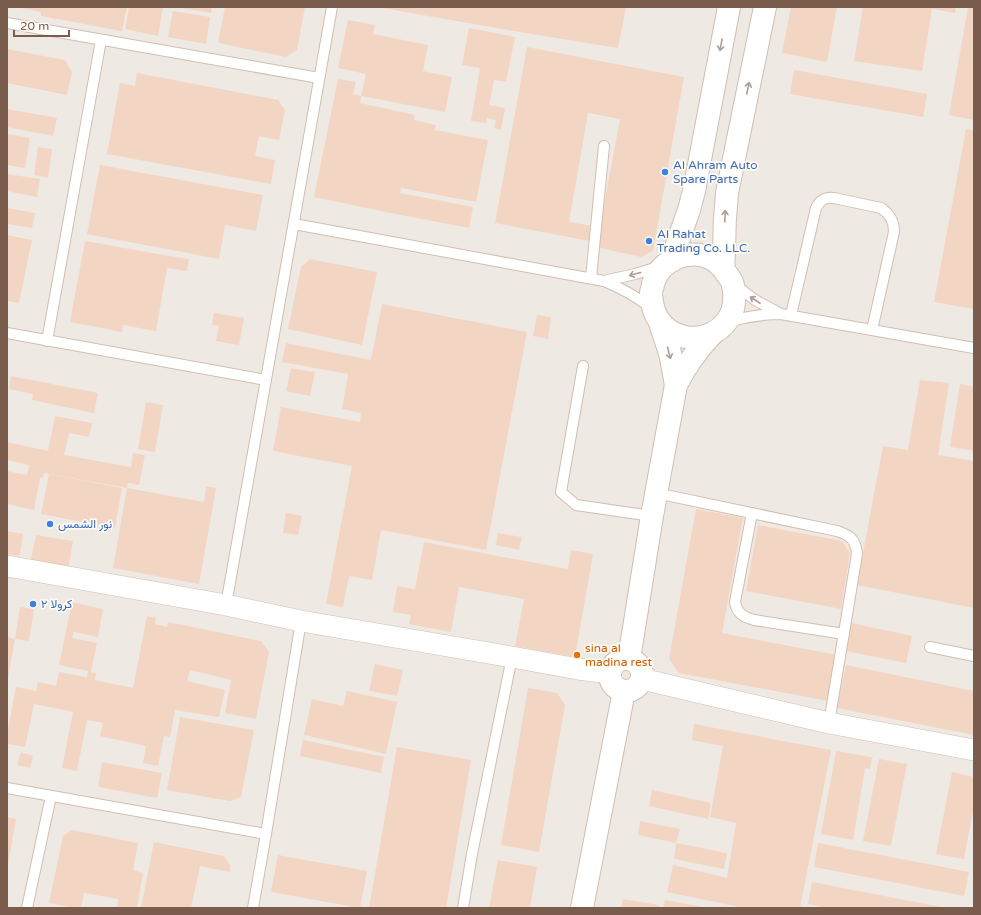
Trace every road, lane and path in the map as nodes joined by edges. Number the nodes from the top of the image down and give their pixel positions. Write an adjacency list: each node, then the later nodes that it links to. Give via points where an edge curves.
1 (332, 7): 6 (lane)
2 (728, 7): 9 (street, one-way to 9, via 690,210)
3 (765, 7): 10 (street, one-way to 3, via 724,212)
4 (7, 23): 5 (lane)
5 (101, 40): 6 (lane); 19 (lane)
6 (319, 78): 8 (lane)
7 (604, 146): 11 (lane)
8 (294, 224): 11 (lane); 22 (lane)
9 (668, 262): 10 (street, via 684,255 699,255 713,260); 12 (lane, one-way to 12, via 635,274); 15 (street, via 655,278 651,294)
10 (728, 275): 13 (lane, one-way to 10, via 755,300); 16 (street, via 734,296 732,311)
11 (591, 278): 12 (lane)
12 (604, 281): 15 (lane, via 630,293)
13 (781, 314): 14 (lane); 16 (lane, via 738,319)
14 (791, 315): 17 (lane); 17 (lane, via 816,208 819,202 829,197 881,208 893,220 894,232)
15 (657, 316): 16 (street, via 671,332 684,338 699,338); 23 (street, one-way to 23, via 670,353)
16 (718, 329): 23 (street, via 691,358)
17 (872, 330): 20 (lane)
18 (7, 333): 19 (lane)
19 (46, 340): 22 (lane)
20 (974, 348)
21 (583, 366): 26 (lane, via 561,492 576,505)
22 (266, 380): 28 (lane)
23 (676, 385): 24 (street)
24 (656, 493): 25 (lane); 26 (street)
25 (752, 513): 30 (lane, via 836,531 852,539 857,554); 30 (lane, via 735,602 739,612 754,620)
26 (652, 516): 34 (street)
27 (7, 566): 28 (street)
28 (226, 605): 29 (street)
29 (301, 621): 33 (street); 42 (lane)
30 (844, 634): 38 (lane)
31 (930, 647): 32 (lane)
32 (974, 656)
33 (512, 657): 35 (street); 45 (lane)
34 (629, 659): 35 (street, via 616,662); 36 (street, via 641,668)
35 (610, 673): 37 (street, via 614,687)
36 (642, 679): 37 (street, via 637,687); 38 (street)
37 (624, 691): 46 (street)
38 (829, 723): 39 (street)
39 (974, 750)
40 (7, 788): 41 (lane)
41 (51, 796): 42 (lane); 43 (lane)
42 (266, 834): 44 (lane)
43 (27, 908)
44 (253, 908)
45 (463, 908)
46 (582, 908)

